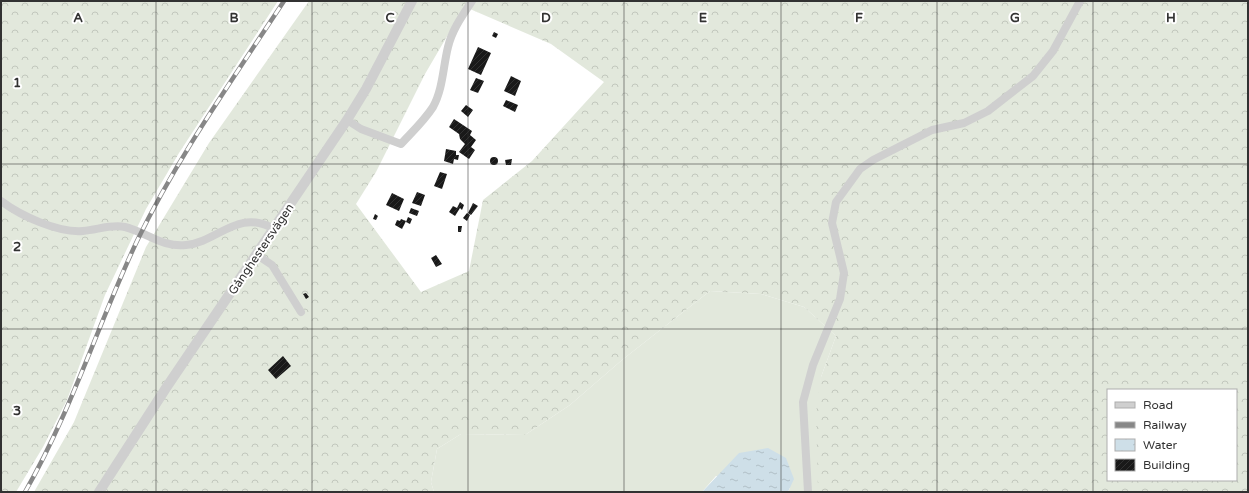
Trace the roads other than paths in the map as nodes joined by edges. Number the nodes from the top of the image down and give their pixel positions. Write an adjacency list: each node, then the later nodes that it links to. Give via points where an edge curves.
1 (412, 1): 4 (street, Gånghestersvägen)
2 (472, 1): 4 (street, via 456,25 448,46 442,80 433,105 424,120 401,144 361,129)
3 (1080, 1): 10 (street, via 1053,51 1028,81 988,111 964,123 932,130 873,160 860,169 836,202 832,222 844,273 840,299 813,365 803,402)
4 (347, 120): 6 (street, Gånghestersvägen)
5 (1, 201): 6 (street, via 26,215 62,229 83,231 111,226 126,227 158,241 178,246 197,243 232,225 258,222)
6 (274, 229): 7 (street, Gånghestersvägen)
7 (257, 255): 8 (street, via 272,265); 9 (street, Gånghestersvägen)
8 (301, 312)
9 (99, 492)
10 (808, 492)

